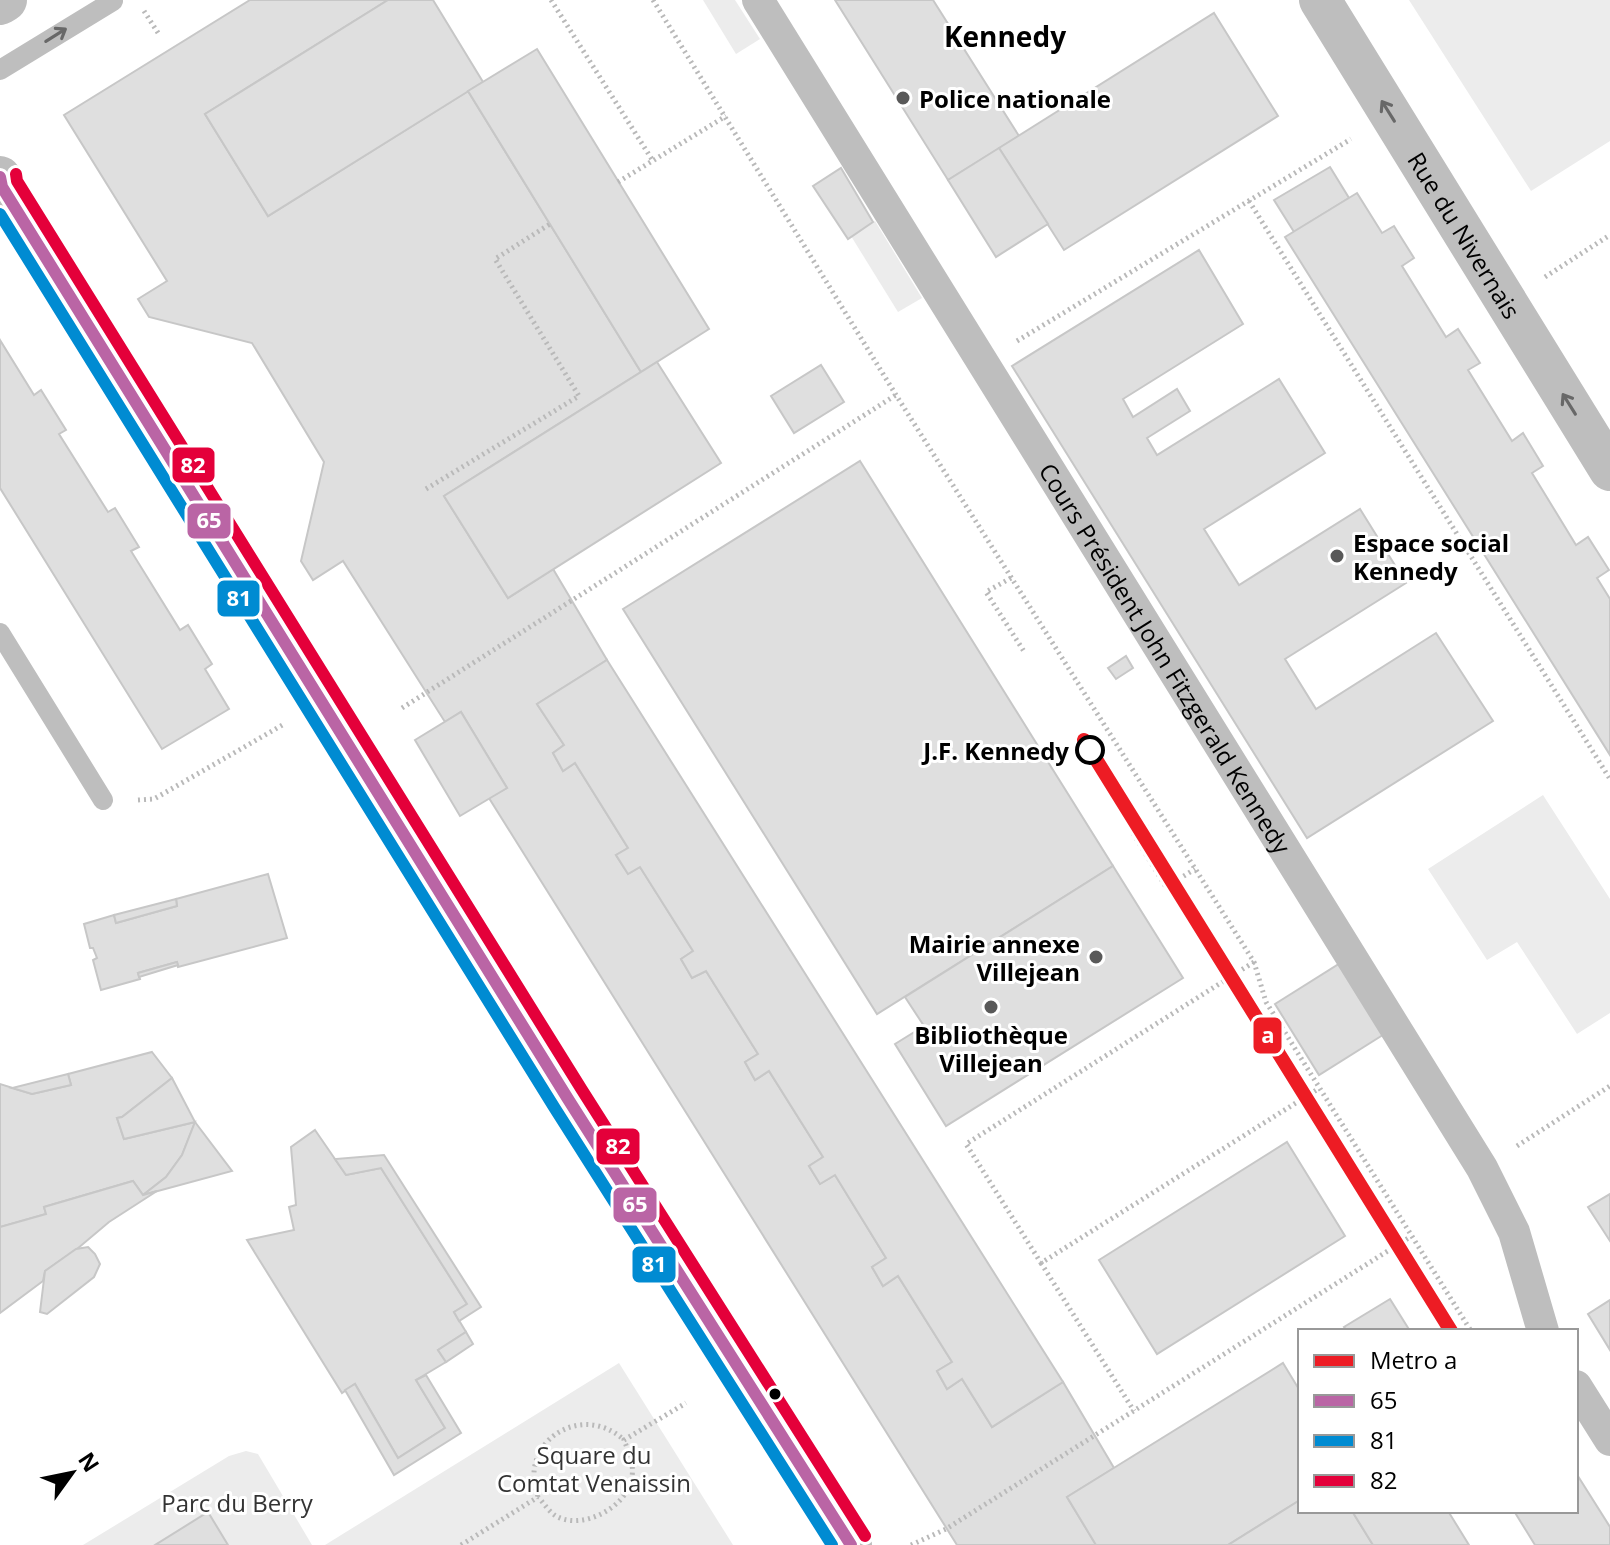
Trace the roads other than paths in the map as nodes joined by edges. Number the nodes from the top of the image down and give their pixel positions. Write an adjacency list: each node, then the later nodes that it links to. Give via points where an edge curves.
1 (758, 0): 9 (street, Cours Président John Fitzgerald Kennedy, via 1482,1168 1514,1232)
2 (1320, 0): 6 (street, Rue du Nivernais, one-way to 2)
3 (113, 1): 4 (lane, one-way to 3)
4 (0, 70)
5 (1, 183): 12 (street)
6 (1610, 470)
7 (0, 633): 8 (lane)
8 (103, 800)
9 (1542, 1329)
10 (1578, 1389): 11 (street)
11 (1610, 1440)
12 (851, 1545)

